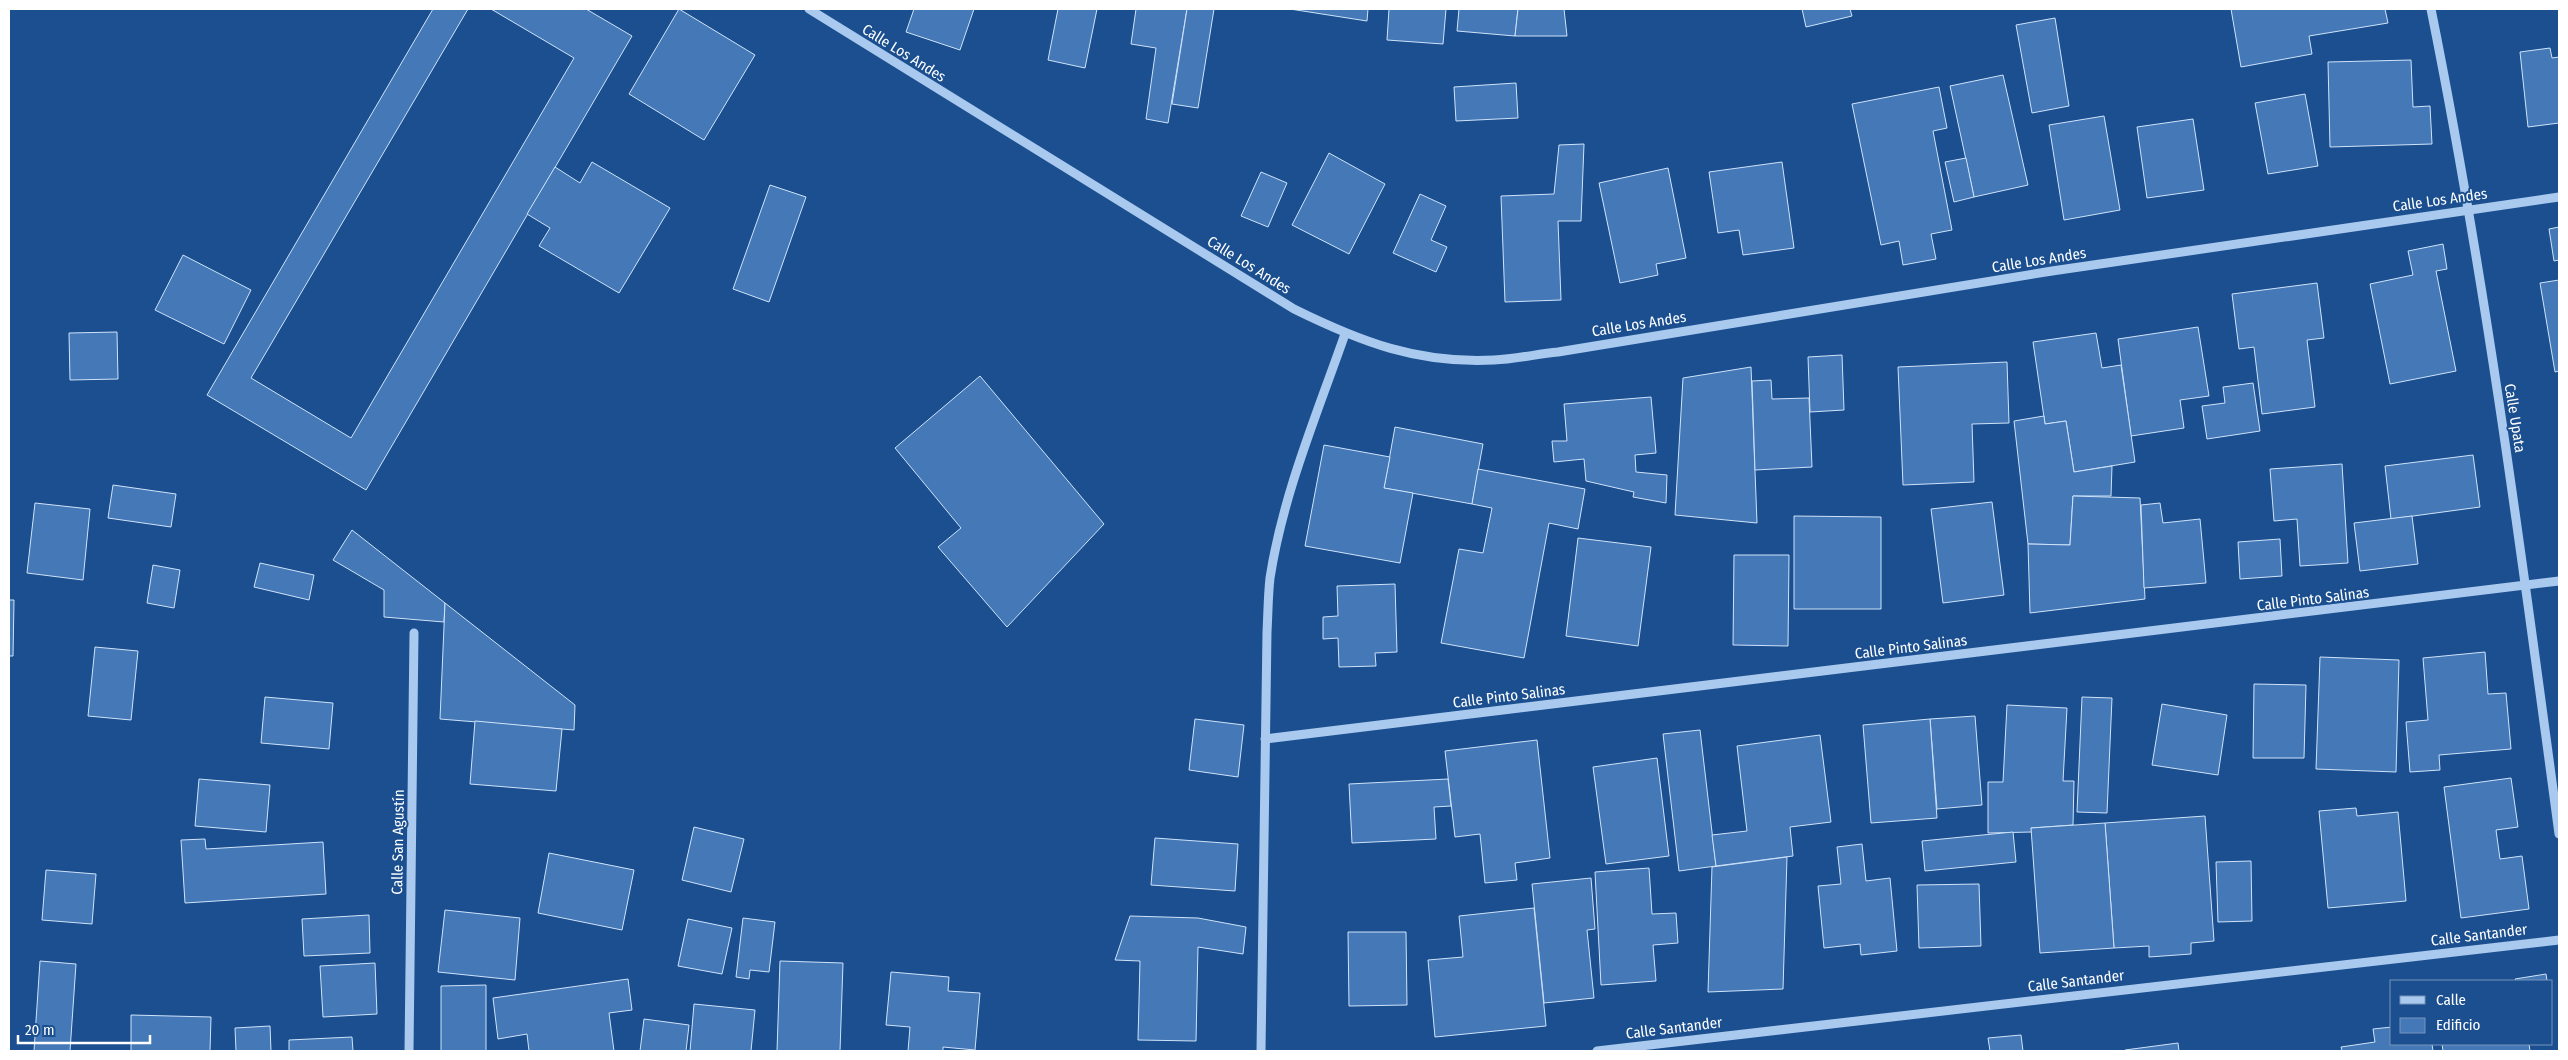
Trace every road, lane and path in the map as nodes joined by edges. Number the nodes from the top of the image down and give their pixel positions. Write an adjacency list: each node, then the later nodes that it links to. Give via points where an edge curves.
1 (809, 9): 5 (street, Calle Los Andes, via 1294,309)
2 (2431, 9): 4 (street, Calle Upata)
3 (2559, 197): 4 (street, Calle Los Andes)
4 (2467, 210): 5 (street, Calle Los Andes, via 2052,271 1496,360 1452,360 1398,351); 7 (street, Calle Upata)
5 (1346, 334): 9 (street, via 1302,454 1270,578)
6 (2559, 581): 7 (street, Calle Pinto Salinas)
7 (2526, 585): 9 (street, Calle Pinto Salinas); 10 (street, Calle Upata)
8 (414, 634): 12 (street, Calle San Agustín)
9 (1265, 739): 13 (street)
10 (2559, 834)
11 (2559, 940): 14 (street, Calle Santander)
12 (409, 1051)
13 (1261, 1051)
14 (1597, 1051)

